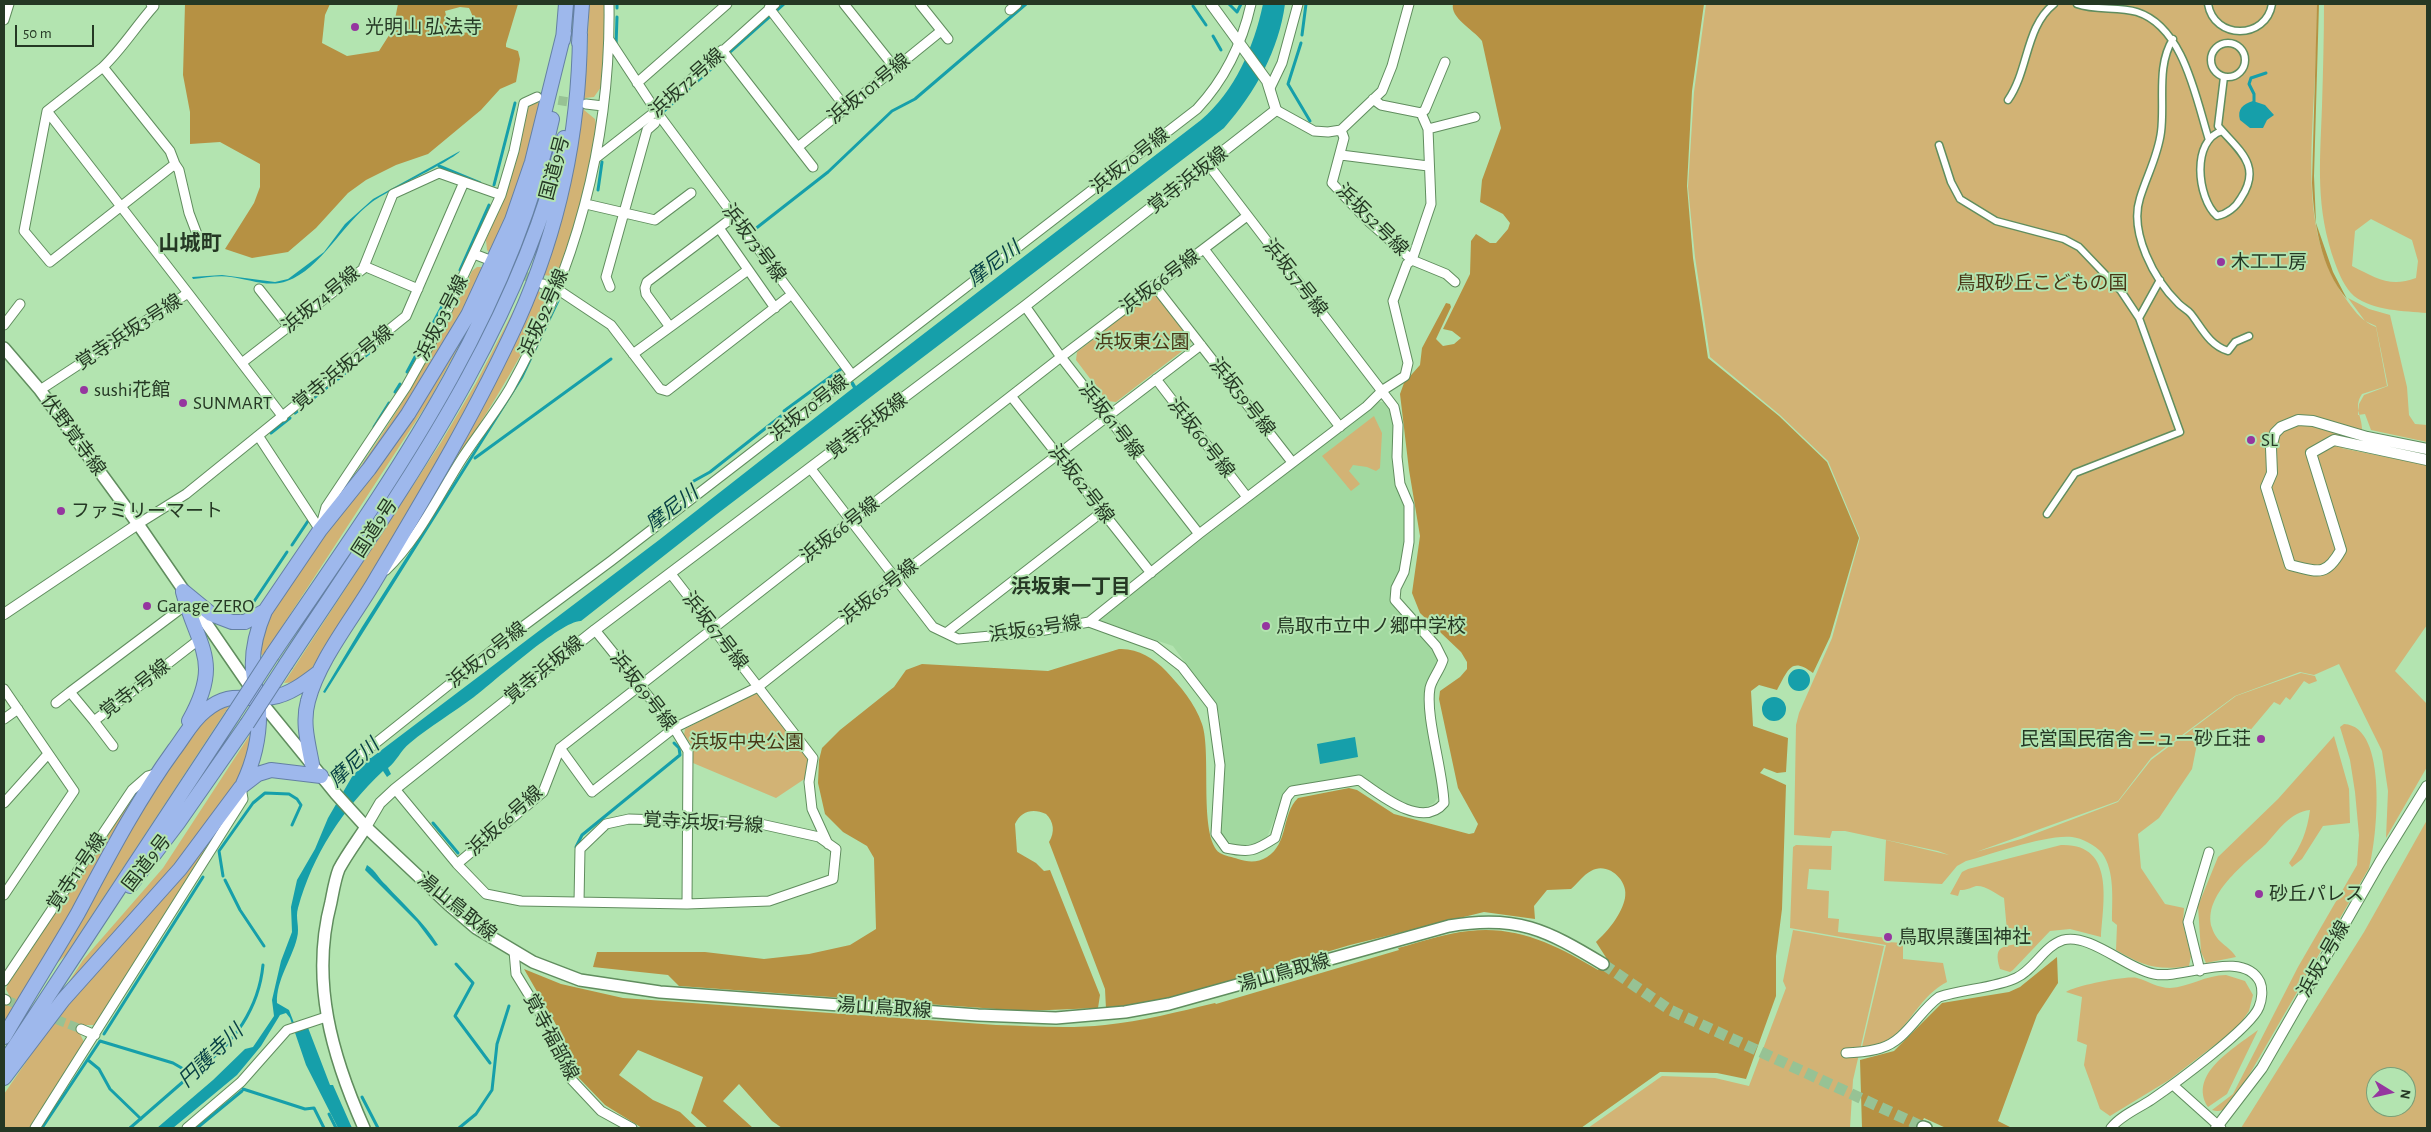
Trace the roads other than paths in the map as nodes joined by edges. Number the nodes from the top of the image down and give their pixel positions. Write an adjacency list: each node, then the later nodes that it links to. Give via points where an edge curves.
1 (9, 4): 18 (street)
2 (151, 4): 30 (street, via 154,6 120,51)
3 (566, 4): 21 (highway, 国道9号)
4 (582, 4): 22 (highway, 国道9号)
5 (609, 4): 25 (street, 浜坂92号線)
6 (727, 4): 33 (street)
7 (844, 4): 31 (street)
8 (920, 4): 19 (street)
9 (1211, 4): 27 (street)
10 (1251, 4): 27 (street, 浜坂70号線)
11 (1298, 4): 34 (street, via 1282,63)
12 (1409, 4): 36 (street, via 1392,66 1382,91)
13 (2054, 4): 37 (street, via 2037,25 2021,78)
14 (2077, 4): 24 (street, via 2139,12)
15 (2208, 4): 20 (street, via 2218,23)
16 (2272, 4): 20 (street, via 2260,25 2247,31)
17 (772, 6): 28 (street, 浜坂72号線); 40 (street)
18 (4, 20)
19 (941, 31): 23 (street); 31 (street, 浜坂101号線)
20 (2233, 31): 26 (street)
21 (564, 33): 117 (highway, via 526,181 512,220 471,308 408,414); 165 (highway, 国道9号, bridge, via 556,98 525,219 464,354 338,558)
22 (580, 34): 122 (highway, via 578,97 568,162 554,226 541,265 473,410); 165 (highway, 国道9号, bridge, via 569,113 552,184 528,254 479,360 442,423 247,724 178,824)
23 (948, 39)
24 (2173, 39): 50 (street); 75 (street, via 2166,53 2158,151 2137,212 2137,226)
25 (610, 42): 33 (street, 浜坂73号線); 39 (street, 浜坂92号線)
26 (2230, 44): 32 (street, via 2219,46 2212,55 2212,66); 32 (street, via 2244,53 2245,64 2239,74)
27 (1241, 46): 34 (street); 98 (street, 浜坂70号線, via 1218,86 1197,109)
28 (722, 50): 43 (street, 浜坂72号線); 52 (street)
29 (1445, 62): 44 (street)
30 (103, 67): 42 (street); 55 (street, via 170,152)
31 (894, 68): 40 (street, 浜坂101号線)
32 (2224, 77): 49 (street, via 2218,126)
33 (637, 83): 43 (street, 浜坂73号線)
34 (1268, 84): 41 (street)
35 (537, 97): 61 (street, 浜坂93号線, via 524,103)
36 (1373, 99): 44 (street, via 1381,106); 48 (street)
37 (2008, 100)
38 (586, 104): 39 (street)
39 (603, 106): 54 (street, 浜坂92号線)
40 (846, 108): 52 (street, 浜坂101号線)
41 (1276, 110): 48 (street, via 1314,131); 56 (street, 覚寺浜坂線)
42 (47, 111): 63 (street); 63 (street, via 24,231 50,262)
43 (656, 111): 54 (street, 浜坂72号線); 98 (street, 浜坂73号線)
44 (1421, 113): 47 (street, 浜坂52号線)
45 (1476, 117): 47 (street)
46 (655, 123): 64 (street, via 647,130)
47 (1428, 129): 57 (street, 浜坂52号線)
48 (1341, 130): 53 (street, 浜坂52号線, via 1344,138)
49 (2222, 131): 50 (street); 50 (street, via 2243,153 2251,172 2247,189 2237,205 2217,216 2203,197 2200,176 2203,152)
50 (2209, 140)
51 (1939, 145): 88 (street, via 1960,199 1996,221 2064,239 2079,247 2120,290)
52 (798, 147): 58 (street)
53 (1341, 155): 57 (street); 72 (street, 浜坂52号線, via 1332,183)
54 (596, 158): 62 (street, 浜坂92号線)
55 (175, 164): 63 (street); 68 (street)
56 (1208, 164): 65 (street, 浜坂57号線); 86 (street, 覚寺浜坂線)
57 (1428, 166): 72 (street, 浜坂52号線, via 1431,204)
58 (813, 167)
59 (464, 182): 61 (street, 浜坂74号線); 73 (street, 浜坂74号線, via 438,173 393,194); 81 (street, 覚寺浜坂2号線)
60 (692, 193): 64 (street, via 655,220)
61 (501, 195): 70 (street, 浜坂93号線)
62 (586, 204): 64 (street); 82 (street, 浜坂92号線)
63 (122, 208): 83 (street)
64 (624, 213): 79 (street, via 606,277)
65 (1247, 216): 69 (street, 浜坂66号線); 101 (street, 浜坂57号線)
66 (728, 221): 67 (street)
67 (719, 228): 74 (street); 91 (street, via 648,282 645,288)
68 (200, 242)
69 (1204, 249): 78 (street, 浜坂66号線); 105 (street)
70 (474, 254): 71 (street); 117 (street, 浜坂93号線, via 438,330 406,387 326,507)
71 (486, 259)
72 (1412, 260): 76 (street, via 1446,274); 101 (street, 浜坂63号線, via 1407,264 1393,301 1408,363 1405,376)
73 (364, 266): 81 (street); 90 (street, 浜坂74号線)
74 (748, 270): 87 (street); 91 (street)
75 (2160, 280): 88 (street); 92 (street, via 2190,312 2206,337 2224,350 2228,351 2235,342)
76 (1455, 282)
77 (543, 284): 82 (street)
78 (1154, 285): 93 (street, 浜坂59号線); 96 (street, 浜坂66号線)
79 (610, 287)
80 (259, 289): 90 (street)
81 (418, 289): 104 (street, 覚寺浜坂2号線, via 406,316)
82 (557, 289): 95 (street, via 611,325); 122 (street, 浜坂92号線, via 509,389 418,531)
83 (188, 293): 97 (street, 覚寺浜坂3号線); 100 (street, 覚寺浜坂3号線)
84 (787, 298): 87 (street)
85 (20, 304): 89 (street)
86 (1025, 306): 96 (street, 浜坂61号線); 111 (street, 覚寺浜坂線)
87 (775, 308): 95 (street, via 667,391 660,389)
88 (2139, 318): 114 (street, via 2180,432 2075,473)
89 (4, 325)
90 (288, 327): 97 (street, 浜坂74号線)
91 (670, 327): 95 (street)
92 (2249, 336)
93 (1201, 345): 99 (street, 浜坂65号線); 110 (street, 浜坂59号線)
94 (4, 348): 100 (main road, 伏野覚寺線)
95 (633, 354)
96 (1061, 357): 102 (street, 浜坂66号線); 103 (street, 浜坂61号線)
97 (243, 362): 104 (street, 覚寺浜坂3号線)
98 (852, 375): 148 (street, 浜坂70号線)
99 (1156, 379): 103 (street, 浜坂65号線); 112 (street, 浜坂60号線)
100 (40, 390): 116 (main road, 伏野覚寺線)
101 (1383, 390): 105 (street, 浜坂63号線); 126 (street, 浜坂57号線, via 1394,407 1398,425 1400,484 1409,504 1409,542 1395,600 1436,646 1443,660 1431,686 1429,701 1444,786 1444,803 1439,809 1425,812 1404,810 1359,780 1292,791 1287,797 1275,838 1258,849 1246,852 1226,848 1216,834 1220,765 1212,706 1182,667 1154,646)
102 (1011, 396): 108 (street, 浜坂62号線); 115 (street, 浜坂66号線)
103 (1106, 416): 108 (street, 浜坂65号線); 118 (street, 浜坂61号線)
104 (283, 417): 106 (street, 覚寺浜坂2号線)
105 (1340, 427): 110 (street, 浜坂63号線)
106 (259, 437): 116 (street, 覚寺浜坂2号線, via 186,494); 117 (street)
107 (2427, 449): 109 (street, via 2367,437 2313,421 2298,420 2281,426 2275,433 2271,448 2272,473 2266,487 2290,566 2318,572 2333,565 2340,550 2311,452 2334,440)
108 (1058, 454): 113 (street, 浜坂62号線); 121 (street, 浜坂65号線)
109 (2427, 460)
110 (1292, 462): 112 (street, 浜坂63号線)
111 (811, 469): 115 (street, 浜坂63号線); 120 (street, 覚寺浜坂線)
112 (1247, 497): 118 (street, 浜坂63号線)
113 (1102, 512): 119 (street, 浜坂62号線); 129 (street)
114 (2047, 514)
115 (850, 522): 121 (street, 浜坂63号線); 127 (street, 浜坂66号線)
116 (138, 524): 123 (main road, 伏野覚寺線); 125 (street)
117 (320, 530): 124 (highway)
118 (1199, 534): 119 (street, 浜坂63号線)
119 (1151, 573): 126 (street, 浜坂63号線)
120 (671, 574): 127 (street, 浜坂67号線); 128 (street, 覚寺浜坂線)
121 (894, 579): 129 (street, 浜坂63号線, via 933,627); 133 (street, 浜坂65号線)
122 (375, 582): 131 (highway)
123 (185, 598): 124 (highway, via 226,621 245,622); 130 (highway); 135 (street); 136 (main road, 伏野覚寺線)
124 (265, 611): 136 (highway, via 253,655)
125 (4, 614)
126 (1089, 622): 129 (street, 浜坂63号線, via 1034,632 958,639)
127 (712, 629): 132 (street, 浜坂66号線); 133 (street, 浜坂67号線)
128 (595, 630): 132 (street, 浜坂69号線); 151 (street, 覚寺浜坂線)
129 (946, 633)
130 (201, 638): 140 (street, 覚寺1号線); 145 (highway, via 206,661 202,691)
131 (319, 671): 136 (highway, via 281,695); 146 (highway, via 307,702 305,718)
132 (639, 686): 141 (street, 浜坂69号線); 143 (street, 浜坂66号線)
133 (758, 687): 141 (street, 浜坂65号線); 155 (street, 浜坂67号線, via 813,758 809,782 812,810)
134 (4, 689): 138 (street)
135 (70, 692): 137 (street); 140 (street)
136 (257, 697): 145 (highway, via 234,697 210,707 199,716); 146 (main road, 湯山鳥取線); 150 (highway, via 259,717 255,751)
137 (56, 703)
138 (18, 709): 139 (street); 144 (street)
139 (4, 719)
140 (94, 721): 142 (street, 覚寺1号線)
141 (674, 728): 143 (street, 浜坂65号線, via 592,792); 153 (street, 浜坂69号線, via 688,751)
142 (114, 746)
143 (560, 748): 157 (street, 浜坂66号線, via 543,792)
144 (48, 754): 152 (street); 158 (street, via 74,791)
145 (167, 759): 147 (highway)
146 (312, 764): 148 (main road, 湯山鳥取線)
147 (158, 773): 164 (street, 覚寺11号線, via 148,776 132,790); 168 (highway)
148 (325, 780): 150 (highway, via 272,770 258,774); 154 (main road, 湯山鳥取線)
149 (2427, 786): 174 (street, 浜坂2号線, via 2262,1068)
150 (241, 787): 169 (street, via 243,799); 172 (highway, via 175,876 63,1000)
151 (395, 789): 154 (street, 覚寺浜坂線, via 380,803); 157 (street)
152 (4, 803)
153 (688, 821): 155 (street, 覚寺浜坂1号線, via 756,823 819,837); 159 (street, 覚寺浜坂1号線, via 628,819 606,824 580,849); 160 (street, 浜坂69号線)
154 (366, 827): 161 (main road, 湯山鳥取線, via 469,922); 166 (main road, via 339,870 327,915 322,956)
155 (828, 844): 160 (street, via 836,849 833,879 769,901)
156 (2209, 852): 163 (street, via 2188,922)
157 (457, 864): 159 (street, via 486,894 520,901)
158 (4, 895)
159 (579, 902): 160 (street)
160 (687, 904)
161 (514, 951): 162 (main road, 湯山鳥取線, via 580,980 609,986 1030,1018 1125,1012 1169,1004 1472,922 1523,925 1546,932); 178 (street, 覚寺福部線, via 516,974 548,1026 571,1079 601,1111)
162 (1603, 964)
163 (2200, 970): 170 (street, via 2170,976 2152,974 2085,943 2062,940 2017,978 1939,997 1898,1039 1882,1048); 173 (street, via 2233,966 2253,972 2261,985 2260,1005 2255,1017)
164 (4, 980)
165 (46, 996): 171 (highway, 国道9号)
166 (321, 1018): 176 (street, via 290,1028 279,1037 240,1082); 177 (main road)
167 (81, 1029): 169 (street)
168 (4, 1036)
169 (94, 1036): 175 (street)
170 (1846, 1053)
171 (4, 1063)
172 (4, 1078)
173 (2173, 1085): 174 (street); 179 (street)
174 (2218, 1127)
175 (35, 1128)
176 (187, 1128)
177 (364, 1128)
178 (632, 1128)
179 (2111, 1128)

